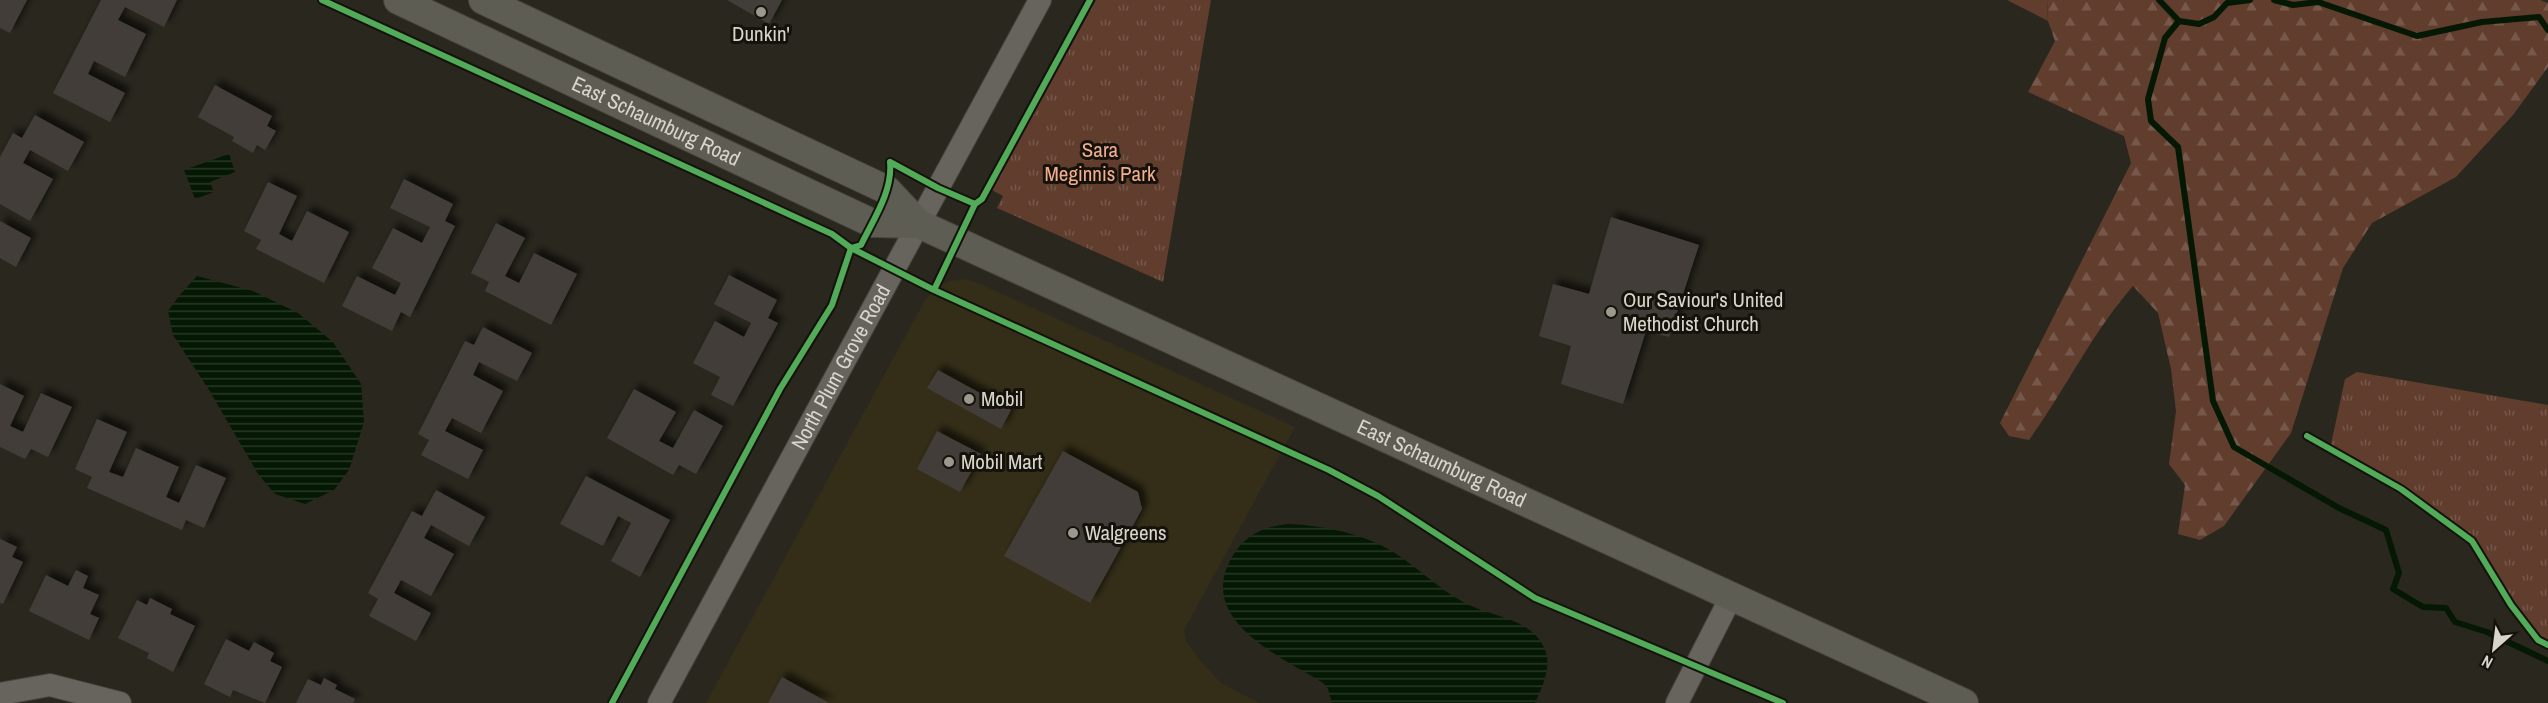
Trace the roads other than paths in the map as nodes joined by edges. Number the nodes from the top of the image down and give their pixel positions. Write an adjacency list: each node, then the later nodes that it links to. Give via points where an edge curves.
1 (398, 0): 4 (main road, East Schaumburg Road, via 872,223)
2 (483, 0): 4 (main road, East Schaumburg Road, via 887,190)
3 (1040, 0): 4 (street, North Plum Grove Road)
4 (919, 224): 5 (main road, East Schaumburg Road); 8 (street, North Plum Grove Road)
5 (1731, 597): 9 (street); 10 (main road, East Schaumburg Road)
6 (0, 694): 7 (street, via 50,685)
7 (120, 703)
8 (659, 703)
9 (1677, 703)
10 (1964, 703)

